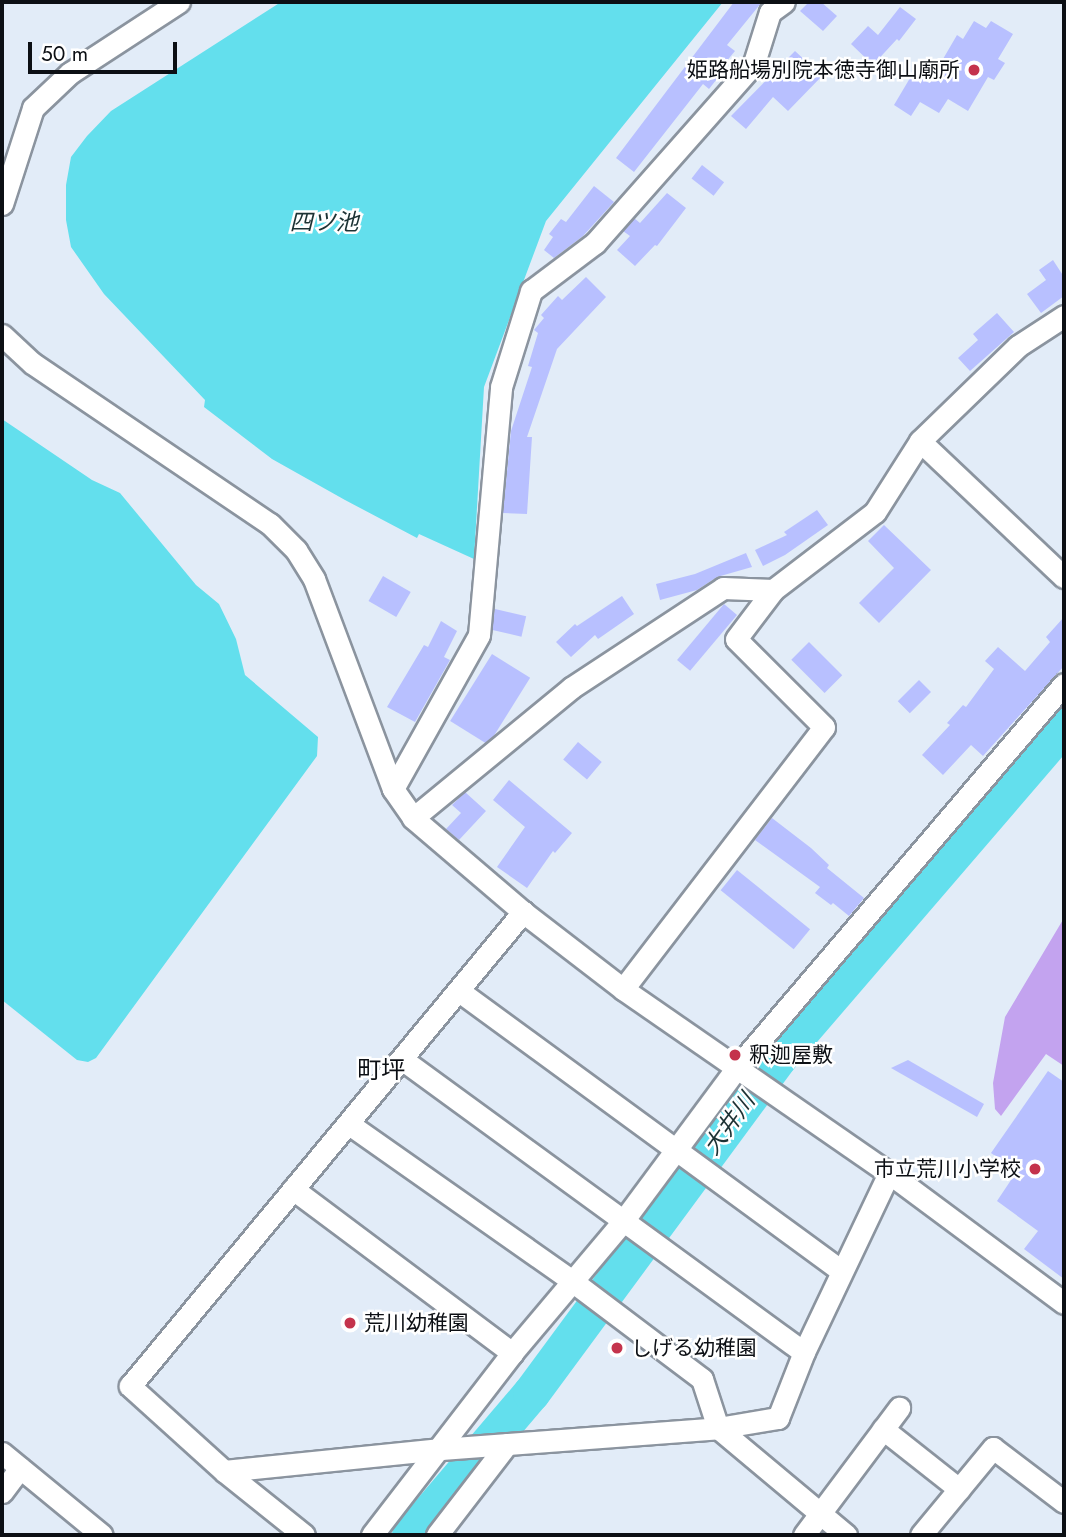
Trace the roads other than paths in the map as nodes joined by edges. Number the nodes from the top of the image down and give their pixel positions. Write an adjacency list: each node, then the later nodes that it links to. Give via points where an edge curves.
1 (179, 2): 3 (street, via 70,74 33,108)
2 (782, 2): 10 (street, via 771,12 754,63 746,73 595,243 531,291 501,387 479,635)
3 (2, 204)
4 (1064, 316): 6 (street, via 1018,346)
5 (2, 335): 10 (street, via 32,363 270,524 296,550 314,579)
6 (920, 440): 7 (street); 8 (street, via 875,512)
7 (1064, 577)
8 (773, 590): 11 (street, via 723,588 571,688); 13 (street, via 736,639 824,727)
9 (1064, 684): 16 (street)
10 (393, 789): 11 (street)
11 (414, 818): 12 (street)
12 (523, 912): 13 (street); 14 (street)
13 (623, 989): 16 (street)
14 (459, 991): 15 (street); 18 (street)
15 (403, 1060): 17 (street); 21 (street)
16 (738, 1066): 18 (street); 19 (street)
17 (349, 1124): 20 (street); 23 (street)
18 (677, 1148): 21 (street); 22 (street)
19 (890, 1173): 22 (street); 24 (street)
20 (293, 1189): 26 (street); 34 (street, via 130,1386)
21 (623, 1221): 23 (street); 25 (street)
22 (842, 1271): 25 (street)
23 (572, 1281): 26 (street); 28 (street, via 702,1379)
24 (1064, 1303)
25 (804, 1352): 28 (street, via 778,1418)
26 (512, 1353): 31 (street)
27 (899, 1408): 29 (street)
28 (718, 1428): 30 (street); 38 (street)
29 (883, 1429): 35 (street); 38 (street)
30 (507, 1444): 31 (street); 42 (street)
31 (441, 1449): 34 (street); 41 (street)
32 (2, 1453): 33 (street)
33 (20, 1468): 36 (street); 40 (street)
34 (224, 1471): 39 (street)
35 (959, 1489): 37 (street, via 993,1448); 45 (street)
36 (2, 1492)
37 (1064, 1502)
38 (820, 1514): 43 (street); 44 (street)
39 (293, 1532)
40 (102, 1535)
41 (372, 1535)
42 (437, 1535)
43 (804, 1535)
44 (846, 1535)
45 (921, 1535)

